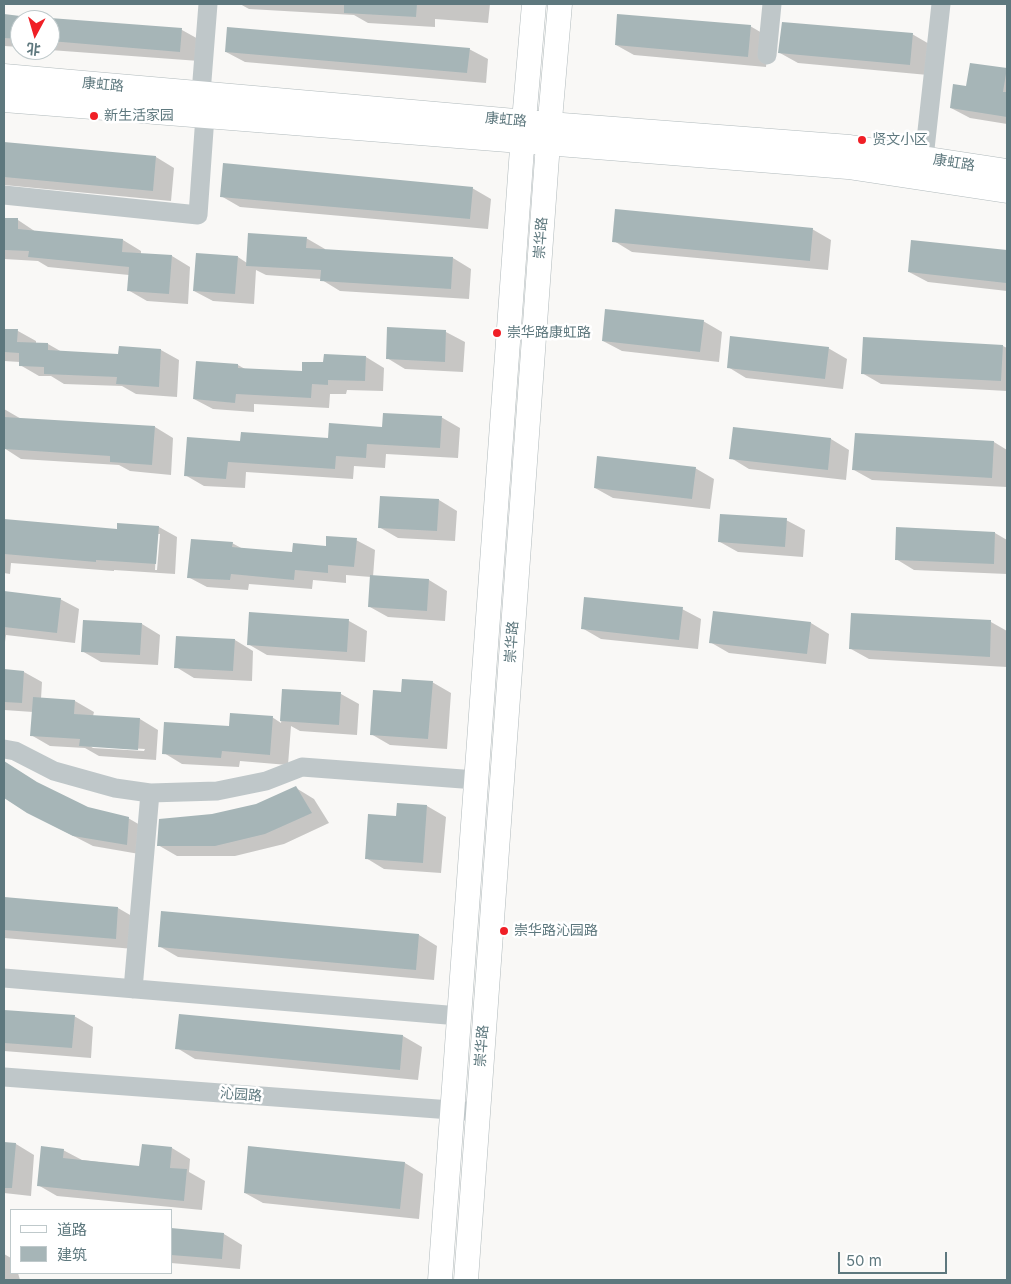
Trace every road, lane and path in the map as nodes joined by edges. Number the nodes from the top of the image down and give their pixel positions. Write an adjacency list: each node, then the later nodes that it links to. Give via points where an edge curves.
1 (208, 4): 8 (street)
2 (534, 4): 11 (main road, 崇华路)
3 (560, 4): 12 (main road, 崇华路)
4 (772, 4): 6 (street)
5 (941, 4): 13 (street)
6 (767, 56)
7 (4, 76): 8 (main road, 康虹路)
8 (201, 93): 11 (main road, 康虹路)
9 (4, 100): 10 (main road, 康虹路)
10 (206, 116): 11 (main road, 康虹路); 16 (street, via 198,215)
11 (523, 131): 12 (main road, 康虹路); 18 (main road, 崇华路)
12 (549, 133): 13 (main road, 康虹路, via 850,147); 15 (main road, 康虹路, via 848,167); 25 (main road, 崇华路)
13 (924, 158): 14 (main road, 康虹路)
14 (1007, 171)
15 (1007, 190)
16 (4, 195)
17 (4, 749): 19 (street, via 15,751 54,771 115,788)
18 (476, 780): 19 (street, via 302,767 266,781 217,791); 22 (main road, 崇华路)
19 (150, 793): 21 (street)
20 (4, 978): 21 (street)
21 (133, 989): 22 (street)
22 (459, 1016): 24 (main road, 崇华路)
23 (4, 1077): 24 (street, 沁园路)
24 (452, 1110): 25 (street, 沁园路); 26 (main road, 崇华路)
25 (478, 1112): 27 (main road, 崇华路)
26 (440, 1280)
27 (466, 1280)

